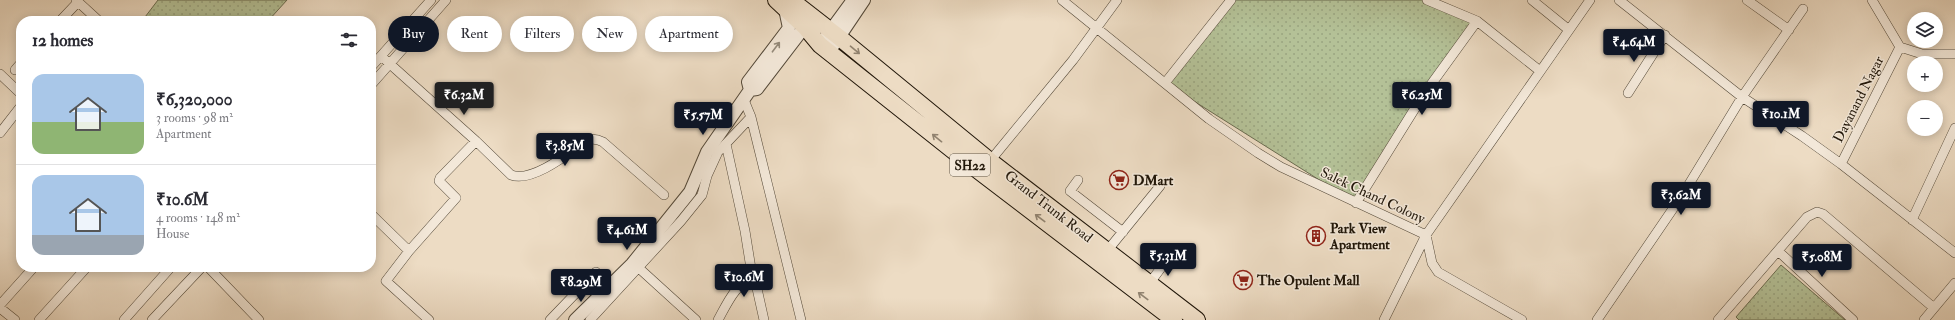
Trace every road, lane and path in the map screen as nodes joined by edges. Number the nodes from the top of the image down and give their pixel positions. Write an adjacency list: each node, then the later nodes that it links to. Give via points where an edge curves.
1 (90, 0): 16 (street)
2 (431, 0): 30 (street)
3 (446, 0): 32 (street)
4 (853, 0): 25 (street)
5 (864, 0): 25 (street)
6 (1062, 0): 22 (street, Salek Chand Colony)
7 (1116, 0): 22 (street)
8 (1230, 0): 36 (street)
9 (1426, 0): 20 (street)
10 (1532, 0): 23 (street)
11 (1590, 0): 23 (street, Salek Chand Colony)
12 (1619, 0): 26 (street)
13 (1747, 0): 24 (street)
14 (1872, 0): 27 (street)
15 (784, 2): 21 (highway, Grand Trunk Road / SH22); 39 (street, one-way to 15, via 748,82 789,28)
16 (79, 3): 18 (street); 19 (street)
17 (1803, 9): 24 (street)
18 (65, 16)
19 (93, 16)
20 (1477, 21): 33 (street); 52 (street, via 1422,97)
21 (809, 22): 25 (highway, Grand Trunk Road / SH22); 28 (highway, Grand Trunk Road / SH22); 39 (street, via 757,89)
22 (1096, 28): 36 (street, Salek Chand Colony); 47 (street)
23 (1569, 30): 33 (street, Salek Chand Colony)
24 (1789, 30): 40 (street)
25 (836, 35): 28 (street); 47 (highway, Grand Trunk Road / SH22, one-way to 47)
26 (1664, 35): 38 (street); 40 (street)
27 (1900, 47): 29 (street, via 1922,54); 48 (street, Dayanand Nagar)
28 (824, 49): 87 (highway, Grand Trunk Road / SH22, one-way to 28)
29 (1955, 54)
30 (381, 56): 31 (street); 32 (street)
31 (376, 62)
32 (390, 64): 35 (street); 45 (street)
33 (1540, 70): 56 (street, Salek Chand Colony)
34 (0, 74): 37 (street)
35 (376, 79)
36 (1166, 83): 52 (street, Salek Chand Colony, via 1209,119 1258,153 1281,167)
37 (16, 89)
38 (1628, 93)
39 (747, 95): 42 (street); 82 (street, via 707,152 690,192 632,264)
40 (1742, 97): 48 (street); 91 (street, via 1683,194)
41 (16, 112): 44 (street)
42 (751, 117): 46 (street); 86 (street)
43 (1955, 128): 54 (street)
44 (0, 133)
45 (476, 141): 51 (street, via 516,177 547,167 586,141 598,139); 57 (street, via 440,178 442,185 456,198)
46 (726, 144): 69 (street); 74 (street, via 718,152 707,176 702,196)
47 (990, 161): 58 (highway, Grand Trunk Road / SH22)
48 (1841, 164): 54 (street)
49 (1078, 180): 55 (street, via 1070,191)
50 (1160, 186): 55 (street)
51 (664, 196)
52 (1356, 203): 56 (street, Salek Chand Colony)
53 (376, 219): 57 (street)
54 (1912, 220): 60 (street)
55 (1123, 232): 58 (street)
56 (1426, 235): 89 (street); 90 (street, via 1432,263 1438,272)
57 (409, 251): 80 (street, via 386,281)
58 (1107, 251): 71 (highway, Grand Trunk Road / SH22)
59 (1778, 251): 73 (street, via 1807,216 1817,212 1823,214); 92 (street); 93 (street)
60 (1955, 254)
61 (1169, 257): 71 (street)
62 (641, 270): 83 (street)
63 (30, 272): 72 (street)
64 (82, 272): 76 (street)
65 (167, 272): 77 (street)
66 (197, 272): 78 (street)
67 (213, 272): 79 (street)
68 (596, 272): 81 (street)
69 (753, 281): 84 (street, via 745,282 729,299); 85 (street, via 756,284)
70 (1955, 283): 73 (street)
71 (1149, 284): 88 (highway, Grand Trunk Road / SH22)
72 (0, 306): 75 (street)
73 (1934, 308): 94 (street)
74 (593, 319)
75 (15, 320)
76 (39, 320)
77 (124, 320)
78 (152, 320)
79 (259, 320)
80 (429, 320)
81 (550, 320)
82 (575, 320)
83 (696, 320)
84 (718, 320)
85 (764, 320)
86 (800, 320)
87 (1174, 320)
88 (1197, 320)
89 (1384, 320)
90 (1522, 320)
91 (1597, 320)
92 (1718, 320)
93 (1853, 320)
94 (1924, 320)

